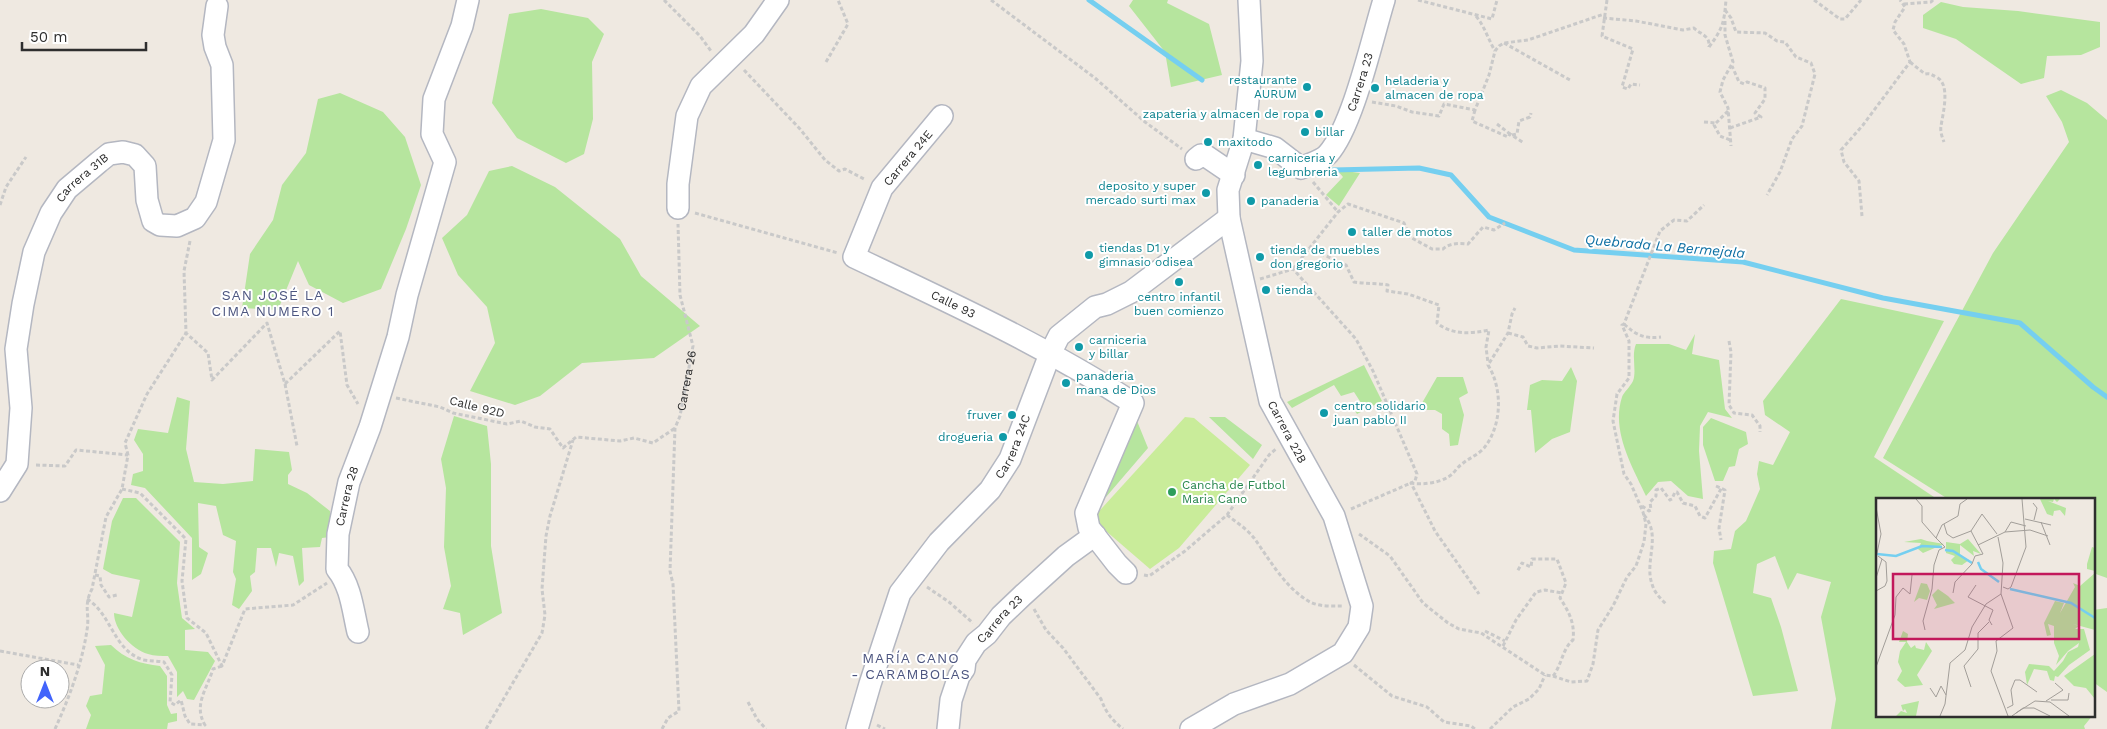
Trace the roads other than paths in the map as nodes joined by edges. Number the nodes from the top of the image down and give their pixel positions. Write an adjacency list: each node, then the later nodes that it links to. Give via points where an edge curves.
1 (468, 0): 17 (street, Carrera 28, via 462,26 434,99 432,134 445,162 398,337 349,482 338,534 337,569 344,577)
2 (778, 0): 10 (street, via 754,34 702,86 687,116)
3 (1248, 0): 7 (street, Carrera 22B, via 1252,61)
4 (1384, 0): 7 (street, Carrera 23, via 1339,140 1326,156 1301,168 1275,148)
5 (217, 6): 14 (street, Carrera 31B, via 214,48 222,65 224,140 206,202 195,218 177,226 154,221 147,200 145,166 135,155 123,152 109,154 67,189 51,213 32,260 22,304 16,349 21,408 17,464)
6 (942, 116): 12 (street, Carrera 24E, via 882,188)
7 (1244, 139): 9 (street, Carrera 22B)
8 (1196, 159): 9 (street, via 1206,156)
9 (1234, 175): 11 (street, Carrera 22B, via 1228,190)
10 (678, 208)
11 (1229, 218): 13 (street, Carrera 24C, via 1131,292 1095,307 1083,316 1059,336); 20 (street, Carrera 22B, via 1270,401 1334,516 1362,606 1359,627 1343,654 1290,684 1234,704)
12 (854, 257): 13 (street, Calle 93)
13 (1050, 354): 15 (street, via 1133,403 1086,513 1089,528); 18 (street, Carrera 24C, via 1010,459 990,490 940,542 900,593)
14 (0, 491)
15 (1095, 535): 16 (street); 19 (street, Carrera 23, via 1025,593 976,643 965,660 951,700)
16 (1126, 573)
17 (358, 632)
18 (857, 729)
19 (948, 729)
20 (1191, 729)

